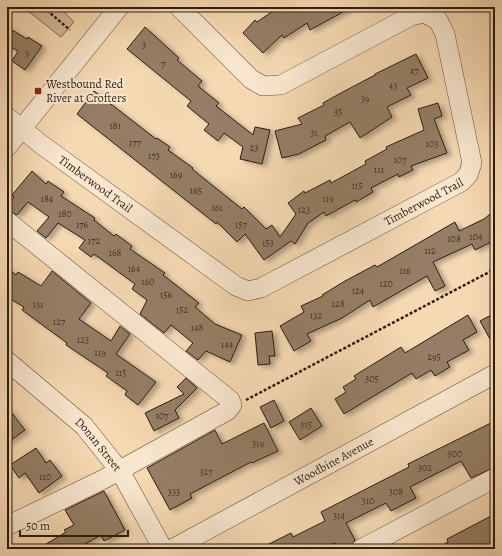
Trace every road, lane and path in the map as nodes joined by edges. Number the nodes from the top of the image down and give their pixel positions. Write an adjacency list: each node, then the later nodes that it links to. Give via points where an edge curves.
1 (43, 7): 4 (path)
2 (119, 7): 6 (street)
3 (179, 7): 6 (street, Timberwood Trail, via 251,79 263,86 281,85 410,16 424,13 438,20 445,34 472,162 468,175 461,182 261,288 248,291 236,286 42,145)
4 (70, 30)
5 (7, 117): 6 (street, Timberwood Trail)
6 (23, 128): 7 (street)
7 (7, 147)
8 (7, 221): 12 (street, via 230,400)
9 (495, 269): 12 (path, via 250,399)
10 (7, 361): 13 (street, Donan Street, via 84,426)
11 (495, 374): 17 (street, Woodbine Avenue)
12 (232, 405): 13 (street, via 227,411)
13 (120, 471): 15 (street); 16 (street, Donan Street)
14 (495, 478): 18 (street)
15 (7, 526)
16 (163, 549)
17 (172, 549)
18 (361, 549)

